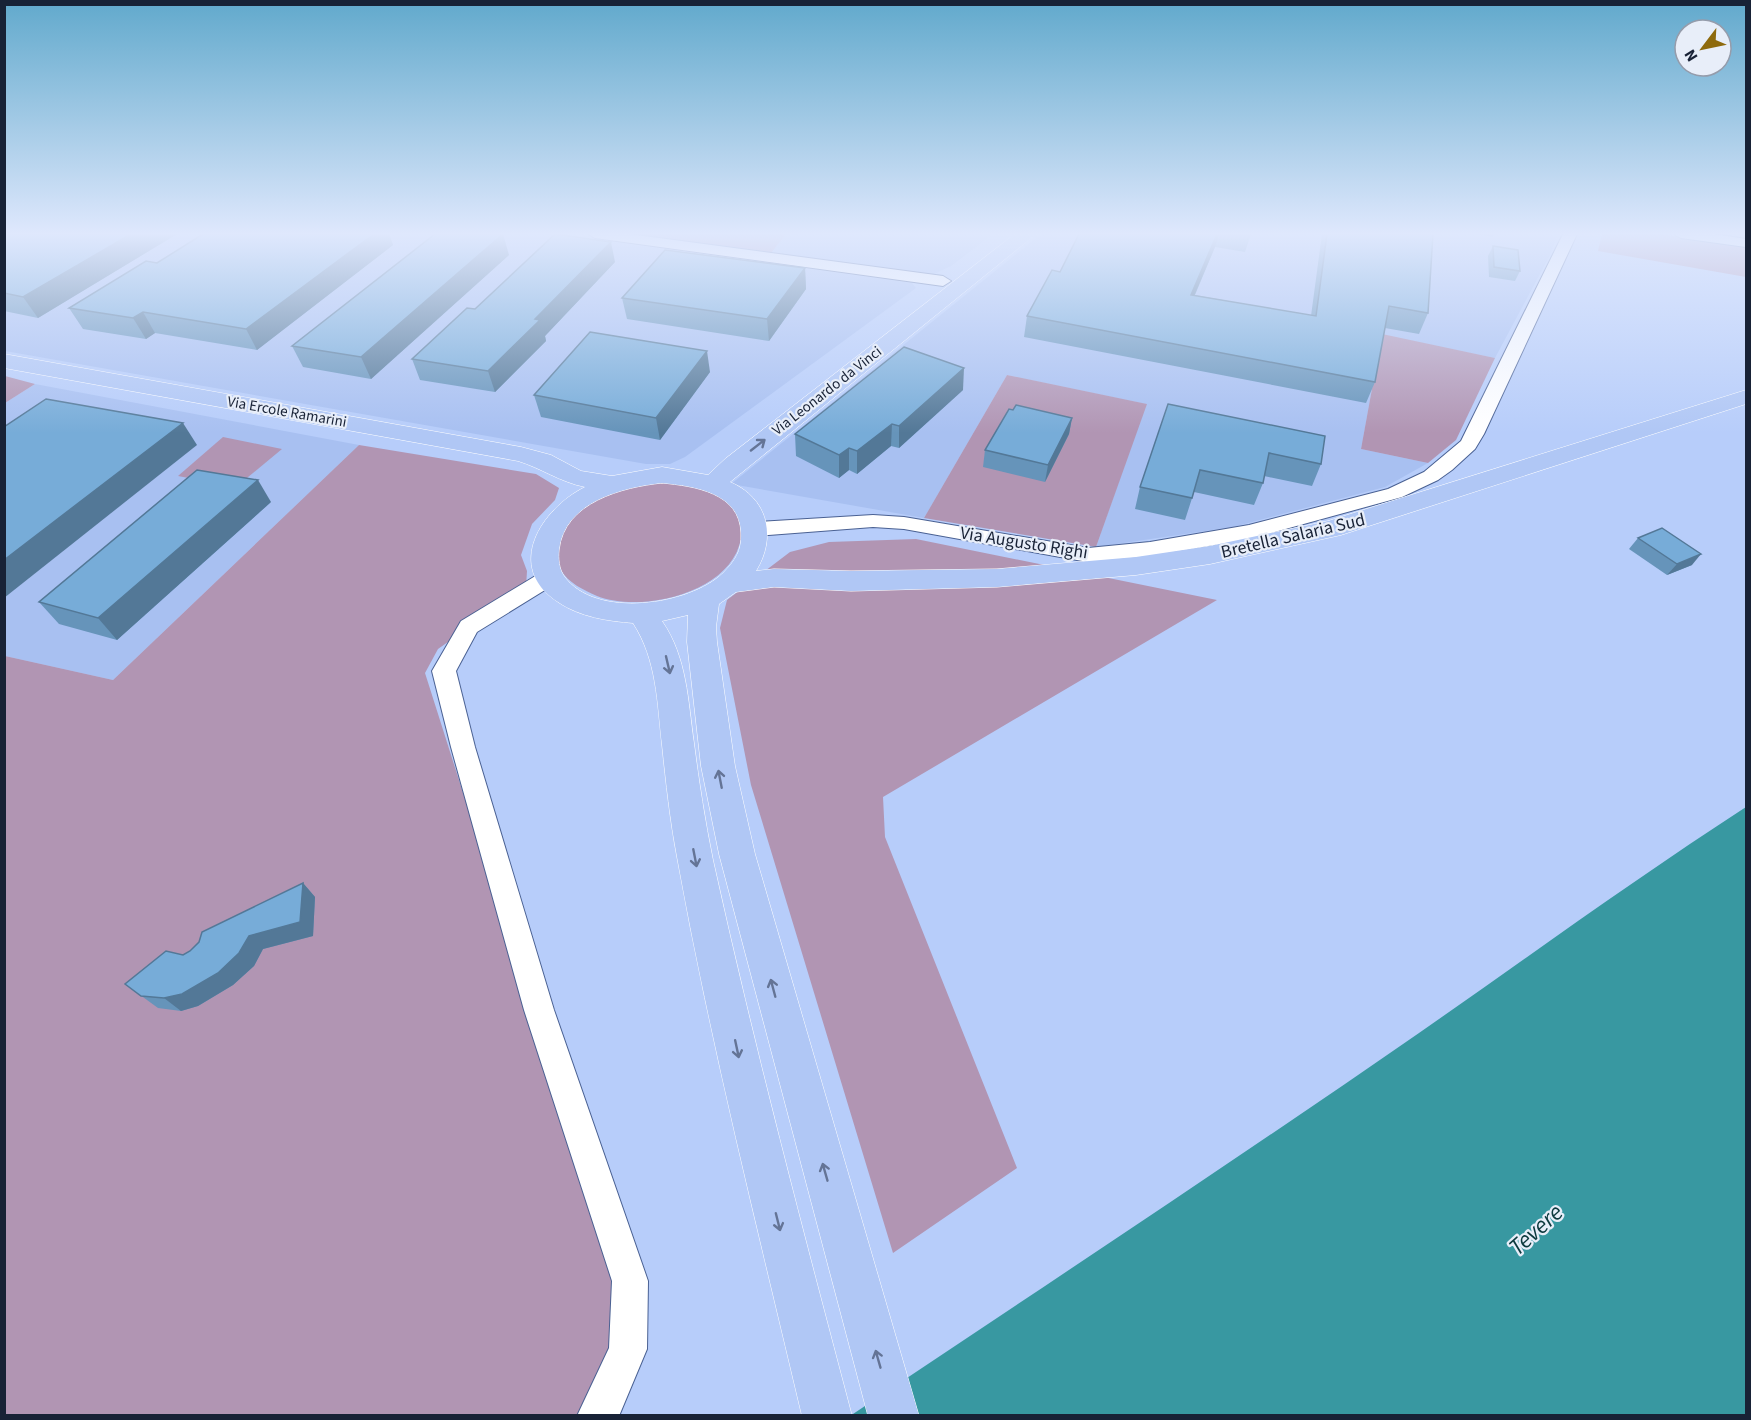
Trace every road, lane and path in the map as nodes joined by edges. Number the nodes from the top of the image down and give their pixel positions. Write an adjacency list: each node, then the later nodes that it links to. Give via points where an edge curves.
1 (918, 300): 7 (main road, Via Leonardo da Vinci)
2 (942, 300): 8 (main road, Via Leonardo da Vinci, one-way to 2)
3 (1538, 300): 11 (street, Via Augusto Righi, via 1472,439 1431,476 1395,493 1249,532 1102,555 904,523 836,523)
4 (4, 361): 6 (main road, Via Ercole Ramarini, via 521,454)
5 (1746, 397): 13 (main road, Bretella Salaria Sud, via 1412,505 1263,545 1136,566 1007,578)
6 (567, 474): 9 (main road, Via Ercole Ramarini); 10 (main road, via 572,487)
7 (686, 477): 8 (main road); 9 (main road, via 654,476)
8 (714, 483): 11 (main road, via 736,496 751,513)
9 (613, 484): 10 (main road)
10 (570, 507): 12 (main road, via 555,523 546,541 543,560)
11 (755, 540): 13 (main road, Bretella Salaria Sud, via 778,568); 14 (main road, via 744,568)
12 (550, 578): 15 (main road, via 564,593 585,605); 16 (street, via 469,627 444,671 539,1010 630,1281 628,1349)
13 (822, 580): 14 (main road, Bretella Salaria Sud, via 774,578)
14 (716, 591): 15 (main road, via 675,609); 18 (main road, one-way to 14, via 723,795 700,627)
15 (642, 614): 17 (main road, one-way to 17, via 661,645 670,674 685,801 749,1105)
16 (596, 1416)
17 (827, 1416)
18 (894, 1416)

